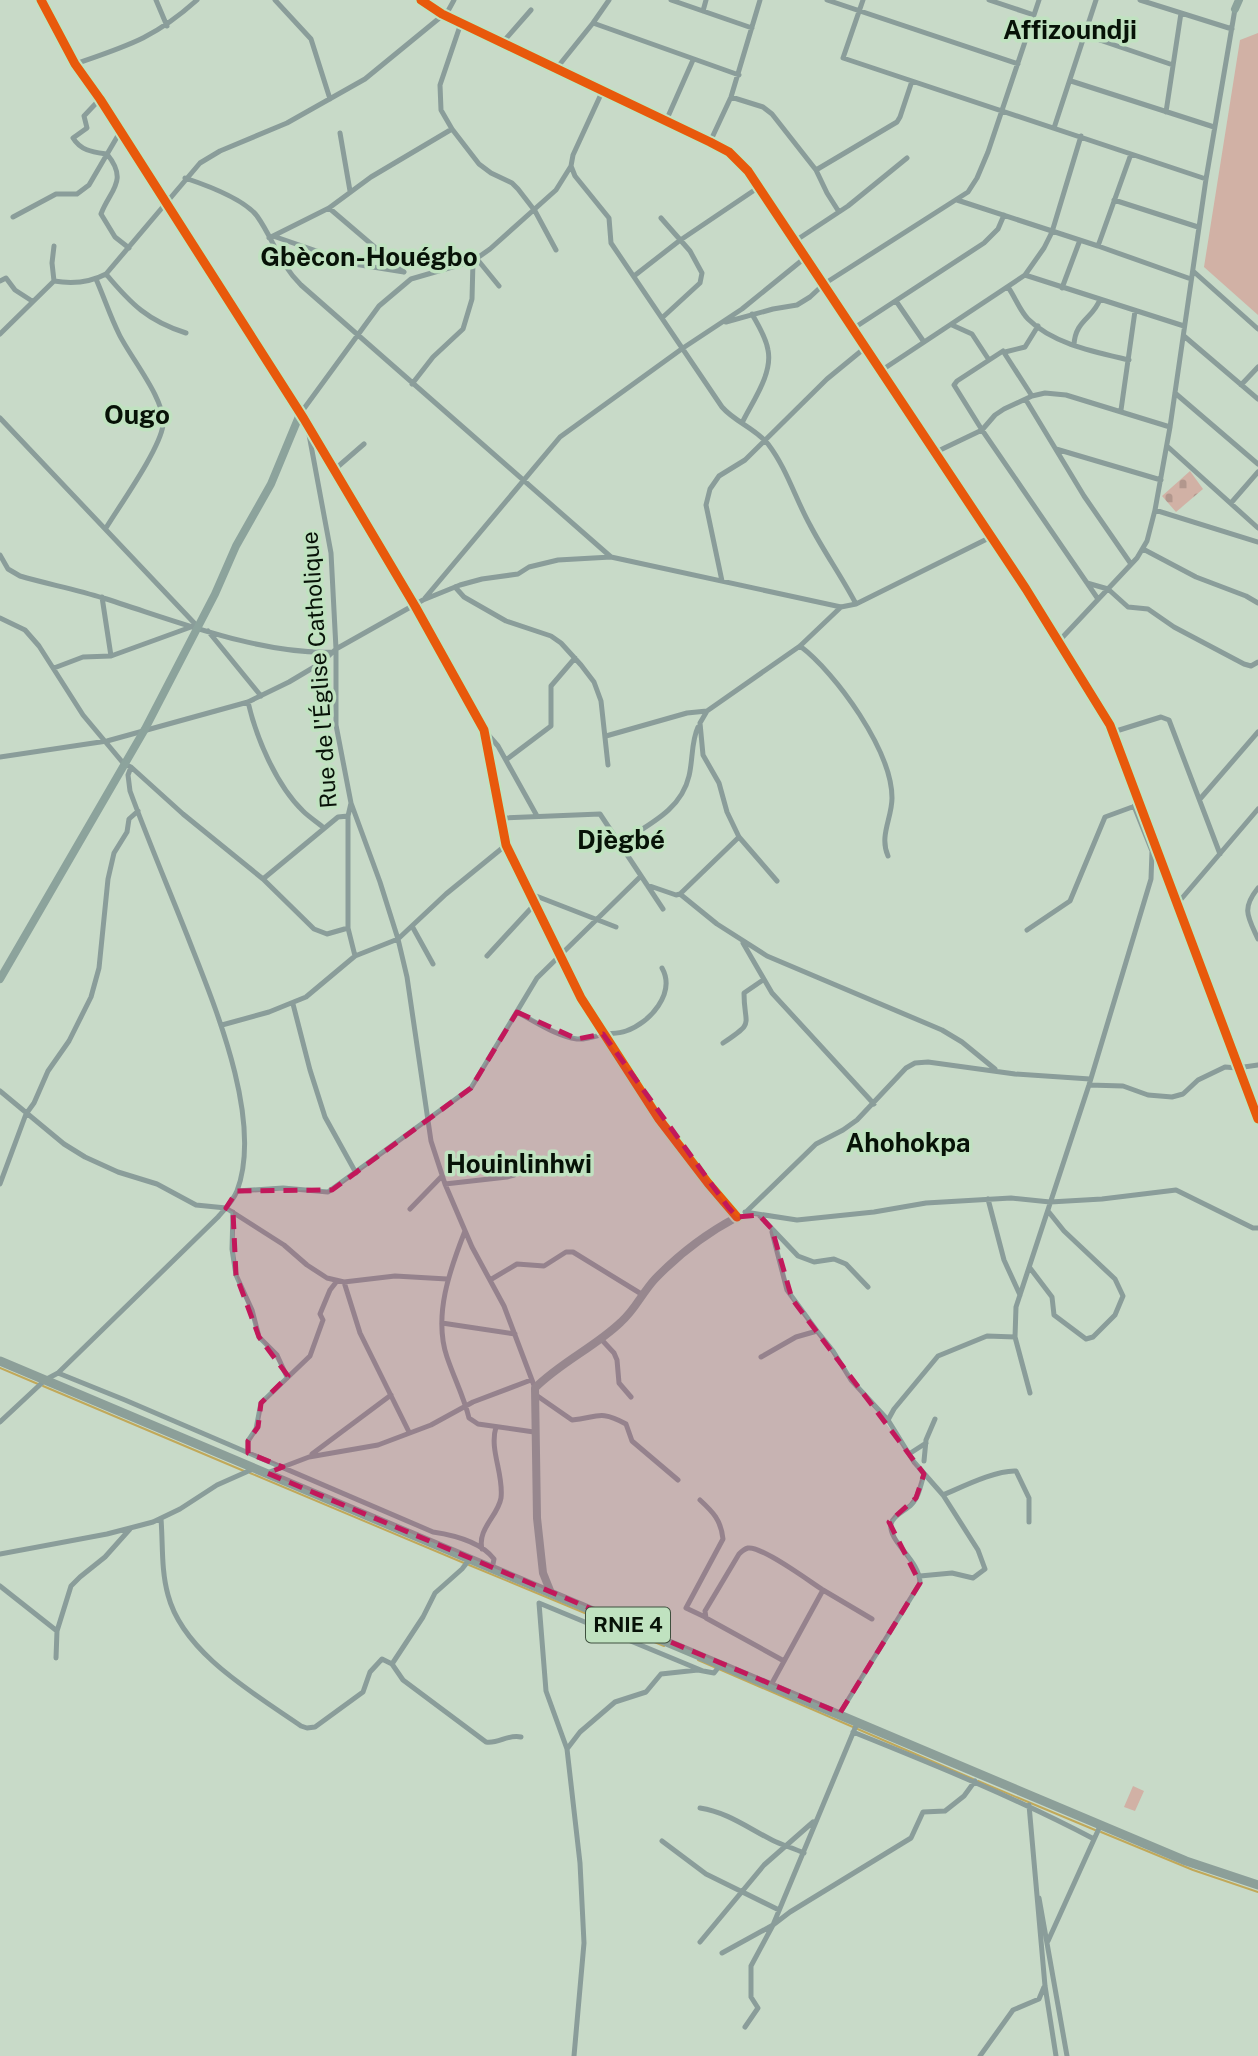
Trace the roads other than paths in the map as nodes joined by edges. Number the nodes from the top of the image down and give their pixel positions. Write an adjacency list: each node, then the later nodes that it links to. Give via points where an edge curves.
1 (41, 0): 32 (street)
2 (156, 0): 26 (street)
3 (197, 0): 26 (street)
4 (275, 0): 42 (street, via 311,39)
5 (421, 0): 22 (street)
6 (454, 0): 22 (street)
7 (609, 0): 25 (street)
8 (671, 0): 20 (street)
9 (706, 0): 20 (street)
10 (760, 0): 27 (street)
11 (827, 0): 19 (street)
12 (863, 0): 19 (street)
13 (989, 0): 23 (street)
14 (1039, 0): 23 (street)
15 (1096, 0): 29 (street)
16 (1140, 0): 21 (street)
17 (1236, 3): 28 (street)
18 (531, 10): 30 (street)
19 (859, 10): 33 (street); 38 (street, via 843,58)
20 (703, 11): 27 (street)
21 (1181, 13): 28 (street); 34 (street)
22 (442, 15): 24 (street); 42 (street, via 372,74)
23 (1034, 15): 33 (street)
24 (461, 23): 30 (street); 48 (street, via 439,91 441,110)
25 (593, 23): 31 (street); 35 (street)
26 (167, 26): 32 (street, via 134,44)
27 (752, 28): 36 (street)
28 (1232, 29): 46 (street)
29 (1085, 35): 34 (street); 37 (street)
30 (503, 42): 35 (street)
31 (693, 60): 36 (street); 45 (street)
32 (75, 64): 41 (street)
33 (1018, 64): 43 (street)
34 (1173, 65): 44 (street)
35 (556, 69): 39 (street)
36 (739, 75): 40 (street)
37 (1071, 80): 44 (street); 47 (street)
38 (912, 81): 43 (street); 57 (street, via 897,122)
39 (602, 92): 45 (street); 56 (street)
40 (731, 97): 52 (street); 57 (street, via 769,110)
41 (100, 99): 49 (street); 53 (street, via 84,116 87,128 73,138 78,146)
42 (330, 99): 58 (street, via 220,151)
43 (1002, 110): 47 (street); 62 (street, via 977,178)
44 (1166, 112): 46 (street)
45 (666, 122): 52 (street)
46 (1214, 127): 59 (street)
47 (1054, 128): 51 (street)
48 (452, 129): 61 (street); 66 (street, via 479,164 512,183)
49 (120, 132): 53 (street); 64 (street)
50 (340, 133): 61 (street)
51 (1081, 136): 54 (street); 72 (street)
52 (710, 142): 60 (street, via 739,161)
53 (107, 154): 69 (street, via 89,185 77,194 55,194); 79 (street, via 118,178 101,214 116,237)
54 (1130, 154): 59 (street); 63 (street)
55 (907, 158): 67 (street)
56 (571, 166): 66 (street); 87 (street, via 609,218 611,243)
57 (816, 170): 67 (street)
58 (185, 178): 64 (street); 73 (street, via 249,209)
59 (1206, 179): 71 (street)
60 (759, 187): 75 (street); 76 (street)
61 (350, 191): 65 (street)
62 (957, 200): 68 (street); 93 (street)
63 (1114, 200): 71 (street); 78 (street)
64 (164, 203): 79 (street); 128 (street)
65 (329, 208): 73 (street); 84 (street)
66 (535, 211): 80 (street); 82 (street)
67 (839, 212): 76 (street)
68 (1004, 215): 72 (street); 99 (street, via 984,243)
69 (13, 217)
70 (661, 218): 75 (street)
71 (1198, 227): 83 (street)
72 (1052, 232): 74 (street); 86 (street)
73 (271, 237): 84 (street, via 354,264); 111 (street, via 290,274)
74 (1080, 240): 78 (street); 96 (street)
75 (679, 241): 87 (street); 102 (street, via 700,267 702,278)
76 (795, 241): 81 (street)
77 (54, 246): 92 (street)
78 (1098, 246): 90 (street)
79 (130, 248): 85 (street)
80 (556, 250)
81 (806, 257): 93 (street); 103 (street)
82 (475, 260): 89 (street); 94 (street); 122 (street, via 472,299 463,329)
83 (1193, 271): 90 (street); 108 (street)
84 (404, 272): 89 (street)
85 (106, 274): 88 (street); 109 (street, via 152,320)
86 (1025, 275): 95 (street); 96 (street)
87 (634, 276): 102 (street)
88 (96, 279): 92 (street, via 69,284); 146 (street, via 163,422 156,444)
89 (411, 279): 111 (street, via 373,311)
90 (1191, 279): 106 (street)
91 (0, 281): 98 (street, via 6,278)
92 (54, 281): 98 (street)
93 (824, 284): 101 (street, via 797,305); 107 (street)
94 (499, 286)
95 (1009, 287): 104 (street); 105 (street, via 1026,317)
96 (1062, 288): 97 (street)
97 (1100, 299): 100 (street); 114 (street, via 1082,320)
98 (32, 301): 110 (street)
99 (896, 301): 107 (street); 113 (street)
100 (1135, 311): 106 (street); 119 (street)
101 (752, 314): 103 (street); 130 (street, via 769,355)
102 (663, 317): 116 (street)
103 (720, 324): 116 (street)
104 (952, 325): 113 (street); 118 (street, via 972,334)
105 (1038, 326): 114 (street); 117 (street, via 1026,347)
106 (1184, 326): 112 (street)
107 (854, 328): 115 (street)
108 (1258, 329)
109 (186, 333)
110 (0, 334)
111 (357, 336): 122 (street); 128 (street)
112 (1184, 336): 123 (street); 124 (street)
113 (924, 342): 121 (street)
114 (1074, 345): 119 (street)
115 (866, 347): 121 (street); 134 (street)
116 (683, 348): 130 (street, via 722,407); 142 (street, via 560,438)
117 (1004, 352): 118 (street); 125 (street)
118 (989, 360): 133 (street, via 954,386)
119 (1129, 360): 127 (street)
120 (1258, 367): 123 (street)
121 (881, 370): 138 (street)
122 (412, 384): 142 (street)
123 (1241, 385): 126 (street)
124 (1175, 393): 132 (street); 139 (street)
125 (1029, 398): 127 (street, via 1045,393 1066,395); 133 (street, via 998,413); 137 (street)
126 (1258, 399)
127 (1121, 410): 132 (street)
128 (300, 414): 131 (street); 166 (street)
129 (0, 418): 146 (street)
130 (742, 423): 134 (street)
131 (307, 424): 140 (street); 169 (street, Rue de l'Église Catholique, via 331,553)
132 (1170, 427): 136 (street)
133 (982, 430): 138 (street); 155 (street)
134 (765, 441): 154 (street, via 719,476 707,494); 162 (street, via 788,475 811,529)
135 (364, 443): 140 (street)
136 (1167, 446): 143 (street); 144 (street)
137 (1055, 449): 143 (street); 153 (street)
138 (936, 452): 148 (street)
139 (1258, 464)
140 (334, 470): 163 (street)
141 (1258, 472): 144 (street)
142 (523, 480): 152 (street); 160 (street)
143 (1160, 480): 145 (street)
144 (1231, 503): 147 (street)
145 (1155, 510): 149 (street); 150 (street)
146 (107, 528): 166 (street)
147 (1258, 528)
148 (991, 537): 162 (street); 167 (street)
149 (1258, 542)
150 (1143, 550): 153 (street); 161 (street)
151 (0, 555): 158 (street, via 8,569 20,576)
152 (611, 557): 154 (street); 156 (street, via 558,560)
153 (1131, 564): 157 (street)
154 (722, 581): 164 (street)
155 (1086, 583): 157 (street); 159 (street)
156 (455, 587): 160 (street); 171 (street, via 506,621 551,636)
157 (1108, 589): 159 (street); 172 (street, via 1128,607 1148,609 1244,664)
158 (102, 597): 166 (street); 170 (street)
159 (1098, 599): 167 (street)
160 (423, 600): 163 (street)
161 (1258, 603)
162 (856, 604): 164 (street)
163 (415, 606): 169 (street); 179 (street)
164 (841, 607): 168 (street)
165 (0, 618): 173 (street, via 25,629)
166 (200, 628): 169 (street, via 301,651); 170 (street); 174 (street); 178 (street)
167 (1059, 641): 180 (street)
168 (800, 646): 176 (street); 201 (street, via 828,673 883,757 892,797 884,846)
169 (334, 650): 174 (street, via 321,663); 189 (street, Rue de l'Église Catholique, via 336,725)
170 (111, 656): 173 (street, via 83,657)
171 (575, 658): 182 (street, via 598,691); 185 (street, via 551,687 551,726)
172 (1258, 662)
173 (54, 668): 183 (street, via 83,715)
174 (261, 695): 175 (street)
175 (248, 702): 178 (street); 196 (street, via 261,743 291,797)
176 (707, 711): 177 (street); 182 (street)
177 (699, 723): 197 (street, via 703,755); 198 (street, via 690,775 680,799)
178 (145, 729): 183 (street); 187 (street)
179 (484, 730): 185 (street); 195 (street)
180 (1113, 732): 188 (street, via 1166,718); 190 (street)
181 (1258, 732): 188 (street)
182 (606, 736): 186 (street)
183 (107, 741): 184 (street); 187 (street)
184 (0, 759)
185 (506, 760): 194 (street)
186 (608, 765)
187 (128, 766): 192 (street); 205 (street); 227 (street)
188 (1200, 799): 200 (street)
189 (351, 803): 193 (street, Rue de l'Église Catholique); 219 (street)
190 (1138, 805): 202 (street); 204 (street, via 1152,851); 218 (street, via 1105,817 1070,901)
191 (1258, 809): 200 (street)
192 (138, 811): 231 (street); 240 (street, via 114,853 91,998)
193 (348, 816): 196 (street, via 338,817); 216 (street, Rue de l'Église Catholique)
194 (537, 817): 195 (street); 198 (street, via 600,814)
195 (499, 818): 199 (street)
196 (324, 828): 205 (street)
197 (739, 836): 206 (street); 210 (street)
198 (620, 844): 203 (street)
199 (506, 845): 209 (street); 215 (street)
200 (1220, 853): 211 (street)
201 (888, 856)
202 (1166, 874): 204 (street); 211 (street)
203 (641, 876): 207 (street); 214 (street)
204 (1151, 878): 237 (street)
205 (263, 880): 216 (street, via 320,933)
206 (777, 881)
207 (647, 885): 210 (street); 213 (street)
208 (1258, 888): 220 (street, via 1246,910)
209 (528, 893): 212 (street); 214 (street)
210 (680, 894): 221 (street)
211 (1177, 904): 235 (street)
212 (534, 905): 222 (street); 224 (street)
213 (663, 909)
214 (596, 919): 217 (street); 222 (street)
215 (412, 926): 219 (street); 225 (street)
216 (348, 928): 223 (street, Rue de l'Église Catholique)
217 (616, 928)
218 (1027, 930)
219 (398, 939): 223 (street); 242 (street)
220 (1258, 939)
221 (741, 940): 228 (street); 236 (street, via 767,956 942,1030)
222 (560, 955): 230 (street, via 537,978); 232 (street)
223 (355, 956): 229 (street)
224 (487, 956)
225 (432, 964)
226 (662, 968): 232 (street, via 667,987 657,1008 629,1031)
227 (0, 979)
228 (763, 979): 233 (street, via 744,993 748,1020 744,1029); 239 (street)
229 (293, 1004): 231 (street); 244 (street, via 325,1117)
230 (517, 1012): 232 (street, via 577,1039); 242 (street, via 471,1088)
231 (222, 1025): 248 (street, via 243,1118)
232 (603, 1034): 257 (street, via 659,1119)
233 (723, 1043)
234 (1258, 1065): 235 (street)
235 (1237, 1068): 237 (street, via 1214,1072 1184,1094 1172,1097); 241 (street)
236 (998, 1071): 237 (street); 239 (street, via 915,1063)
237 (1089, 1082): 250 (street)
238 (0, 1091): 240 (street)
239 (874, 1104): 255 (street, via 843,1130 816,1144)
240 (26, 1114): 246 (street); 251 (street, via 64,1144 106,1167 157,1184 196,1205)
241 (1258, 1119)
242 (426, 1121): 244 (street); 245 (street)
243 (522, 1166): 247 (street, via 508,1177)
244 (356, 1173): 248 (street, via 328,1192 283,1188)
245 (442, 1176): 247 (street); 252 (street)
246 (0, 1184)
247 (444, 1184): 260 (street)
248 (237, 1191): 251 (street)
249 (988, 1199): 250 (street); 256 (street, via 797,1220); 267 (street, via 1004,1260)
250 (1050, 1202): 253 (street); 259 (street, via 1176,1190)
251 (226, 1208): 254 (street); 275 (street)
252 (410, 1209)
253 (1048, 1211): 261 (street); 261 (street, via 1115,1279 1122,1304 1086,1339 1054,1315 1052,1297)
254 (233, 1212): 264 (street, via 318,1273); 276 (street, via 236,1275 259,1337 277,1355)
255 (745, 1212): 256 (street); 257 (street)
256 (759, 1215): 258 (street)
257 (737, 1217): 266 (street, via 678,1258)
258 (772, 1228): 265 (street, via 805,1261 834,1259 846,1264); 269 (street, via 787,1290)
259 (1258, 1228)
260 (465, 1231): 262 (street); 263 (street)
261 (1030, 1268): 267 (street)
262 (447, 1279): 264 (street, via 396,1276); 268 (street)
263 (491, 1280): 266 (street, via 517,1264 544,1266 573,1252); 270 (street)
264 (341, 1281): 276 (street, via 330,1290 320,1314 323,1320 310,1356); 280 (street)
265 (868, 1287)
266 (643, 1295): 272 (street)
267 (1020, 1295): 271 (street)
268 (442, 1323): 270 (street); 282 (street, via 446,1356)
269 (817, 1331): 273 (street); 284 (street, via 851,1380)
270 (515, 1334): 278 (street)
271 (1015, 1337): 279 (street); 284 (street, via 987,1336 938,1356)
272 (601, 1339): 278 (street); 281 (street, via 614,1353 619,1383)
273 (761, 1357)
274 (0, 1361): 277 (main road, RNIE 4)
275 (58, 1373): 277 (street); 290 (street)
276 (287, 1377): 290 (street, via 261,1403)
277 (45, 1380): 285 (street); 295 (main road, RNIE 4)
278 (534, 1387): 282 (street); 288 (street); 298 (street, via 572,1420 594,1414 626,1424 632,1441)
279 (1030, 1393)
280 (391, 1395): 287 (street); 292 (street)
281 (632, 1397)
282 (466, 1405): 286 (street, via 469,1418); 287 (street)
283 (935, 1419): 289 (street)
284 (888, 1420): 291 (street)
285 (0, 1422)
286 (496, 1427): 288 (street); 304 (street, via 494,1448 501,1496 482,1536)
287 (409, 1432): 292 (street, via 378,1445)
288 (534, 1432): 311 (street, via 540,1549)
289 (926, 1443): 291 (street); 293 (street)
290 (248, 1452): 294 (street)
291 (909, 1454): 297 (street)
292 (309, 1457): 294 (street)
293 (924, 1461)
294 (282, 1467): 296 (street); 304 (street)
295 (256, 1468): 296 (main road, RNIE 4); 301 (street)
296 (267, 1473): 306 (main road, RNIE 4)
297 (924, 1474): 299 (street); 308 (street, via 916,1498 894,1518 891,1527)
298 (678, 1480)
299 (943, 1495): 302 (street, via 1016,1471 1029,1498); 308 (street, via 985,1569 973,1578 952,1573)
300 (699, 1500): 312 (street, via 717,1517 723,1539 686,1608)
301 (161, 1519): 303 (street); 317 (street, via 164,1576 180,1623 216,1664 301,1726 315,1727 363,1692 370,1672 382,1659)
302 (1029, 1522)
303 (130, 1529): 305 (street); 314 (street, via 71,1586)
304 (482, 1549): 307 (street, via 494,1559)
305 (0, 1554)
306 (467, 1563): 307 (main road, RNIE 4); 317 (street, via 435,1593)
307 (492, 1569): 311 (main road, RNIE 4)
308 (920, 1576): 321 (street)
309 (0, 1586): 314 (street)
310 (823, 1590): 312 (street, via 771,1556 745,1549 705,1611); 313 (street); 316 (street)
311 (551, 1593): 318 (main road, RNIE 4)
312 (706, 1618): 316 (street)
313 (872, 1619)
314 (57, 1631): 315 (street)
315 (56, 1658)
316 (783, 1661): 320 (street)
317 (392, 1664): 324 (street, via 403,1680 486,1742)
318 (721, 1664): 319 (street, via 714,1673); 320 (main road, RNIE 4)
319 (703, 1671): 325 (street, via 661,1674 646,1692 615,1702); 325 (street, via 539,1603 546,1691)
320 (771, 1685): 321 (main road, RNIE 4)
321 (840, 1713): 322 (main road, RNIE 4)
322 (858, 1721): 323 (street); 327 (main road, RNIE 4)
323 (853, 1732): 326 (street); 330 (street)
324 (521, 1737)
325 (566, 1749): 346 (street, via 584,1942)
326 (975, 1781): 328 (street); 340 (street, via 945,1811 923,1812 911,1838)
327 (1032, 1795): 328 (street); 331 (main road, RNIE 4)
328 (1029, 1805): 332 (street); 338 (street)
329 (700, 1808): 334 (street)
330 (816, 1819): 334 (street); 335 (street)
331 (1101, 1824): 332 (street); 336 (main road, RNIE 4, via 1202,1867)
332 (1094, 1839): 341 (street)
333 (662, 1841): 337 (street)
334 (787, 1846): 335 (street); 337 (street)
335 (804, 1853): 339 (street)
336 (1258, 1885)
337 (741, 1893): 339 (street); 342 (street)
338 (1038, 1895): 341 (street); 344 (street)
339 (779, 1910): 340 (street)
340 (773, 1925): 343 (street); 345 (street, via 751,1966 751,1997 758,2008)
341 (1048, 1941): 349 (street)
342 (700, 1942)
343 (722, 1953)
344 (1045, 1986): 347 (street, via 1038,1999 1013,2010); 348 (street)
345 (745, 2027)
346 (574, 2056)
347 (980, 2056)
348 (1056, 2056)
349 (1067, 2056)

